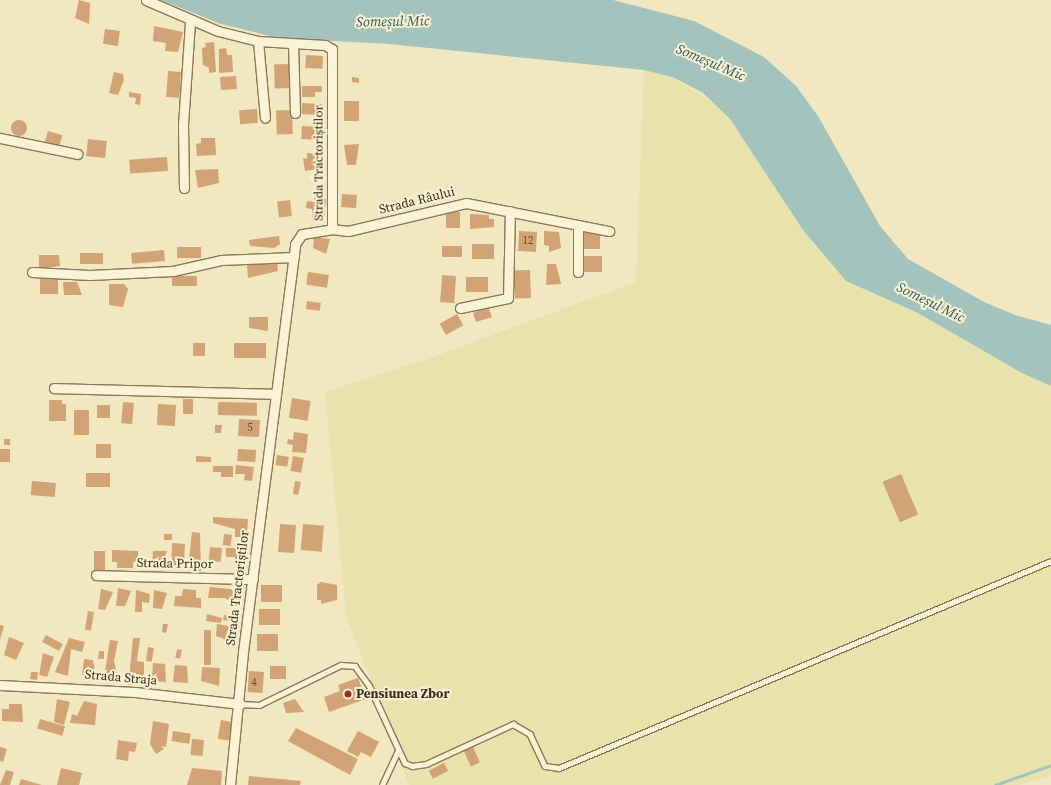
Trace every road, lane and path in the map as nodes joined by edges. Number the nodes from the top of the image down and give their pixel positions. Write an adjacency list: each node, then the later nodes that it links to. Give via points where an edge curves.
1 (146, 0): 2 (street)
2 (190, 21): 3 (street); 9 (street, via 183,125)
3 (258, 41): 4 (street); 6 (street)
4 (293, 44): 5 (street); 12 (street, Strada Tractoriștilor, via 330,46 333,53)
5 (295, 113)
6 (265, 118)
7 (0, 138): 8 (street)
8 (77, 154)
9 (184, 188)
10 (510, 211): 11 (street, Strada Râului); 12 (street, Strada Râului, via 466,203 348,231); 17 (street, via 508,298)
11 (578, 225): 13 (street, Strada Râului); 16 (street)
12 (332, 229): 14 (street, Strada Tractoriștilor, via 298,237)
13 (610, 232)
14 (294, 257): 15 (street, via 221,260 173,271 90,275); 19 (street, Strada Tractoriștilor)
15 (32, 272)
16 (578, 272)
17 (460, 308)
18 (54, 388): 19 (street)
19 (276, 394): 22 (street, Strada Tractoriștilor)
20 (1051, 561): 25 (lane, via 565,767 545,766 530,734 514,724 419,766 405,763)
21 (96, 575): 22 (street, Strada Pripor)
22 (253, 579): 24 (street, Strada Tractoriștilor)
23 (0, 685): 24 (street, Strada Straja, via 134,692)
24 (240, 704): 25 (lane, via 259,705 341,665 355,666 370,685); 26 (street, Strada Tractoriștilor)
25 (398, 752): 27 (lane)
26 (230, 785)
27 (382, 785)

